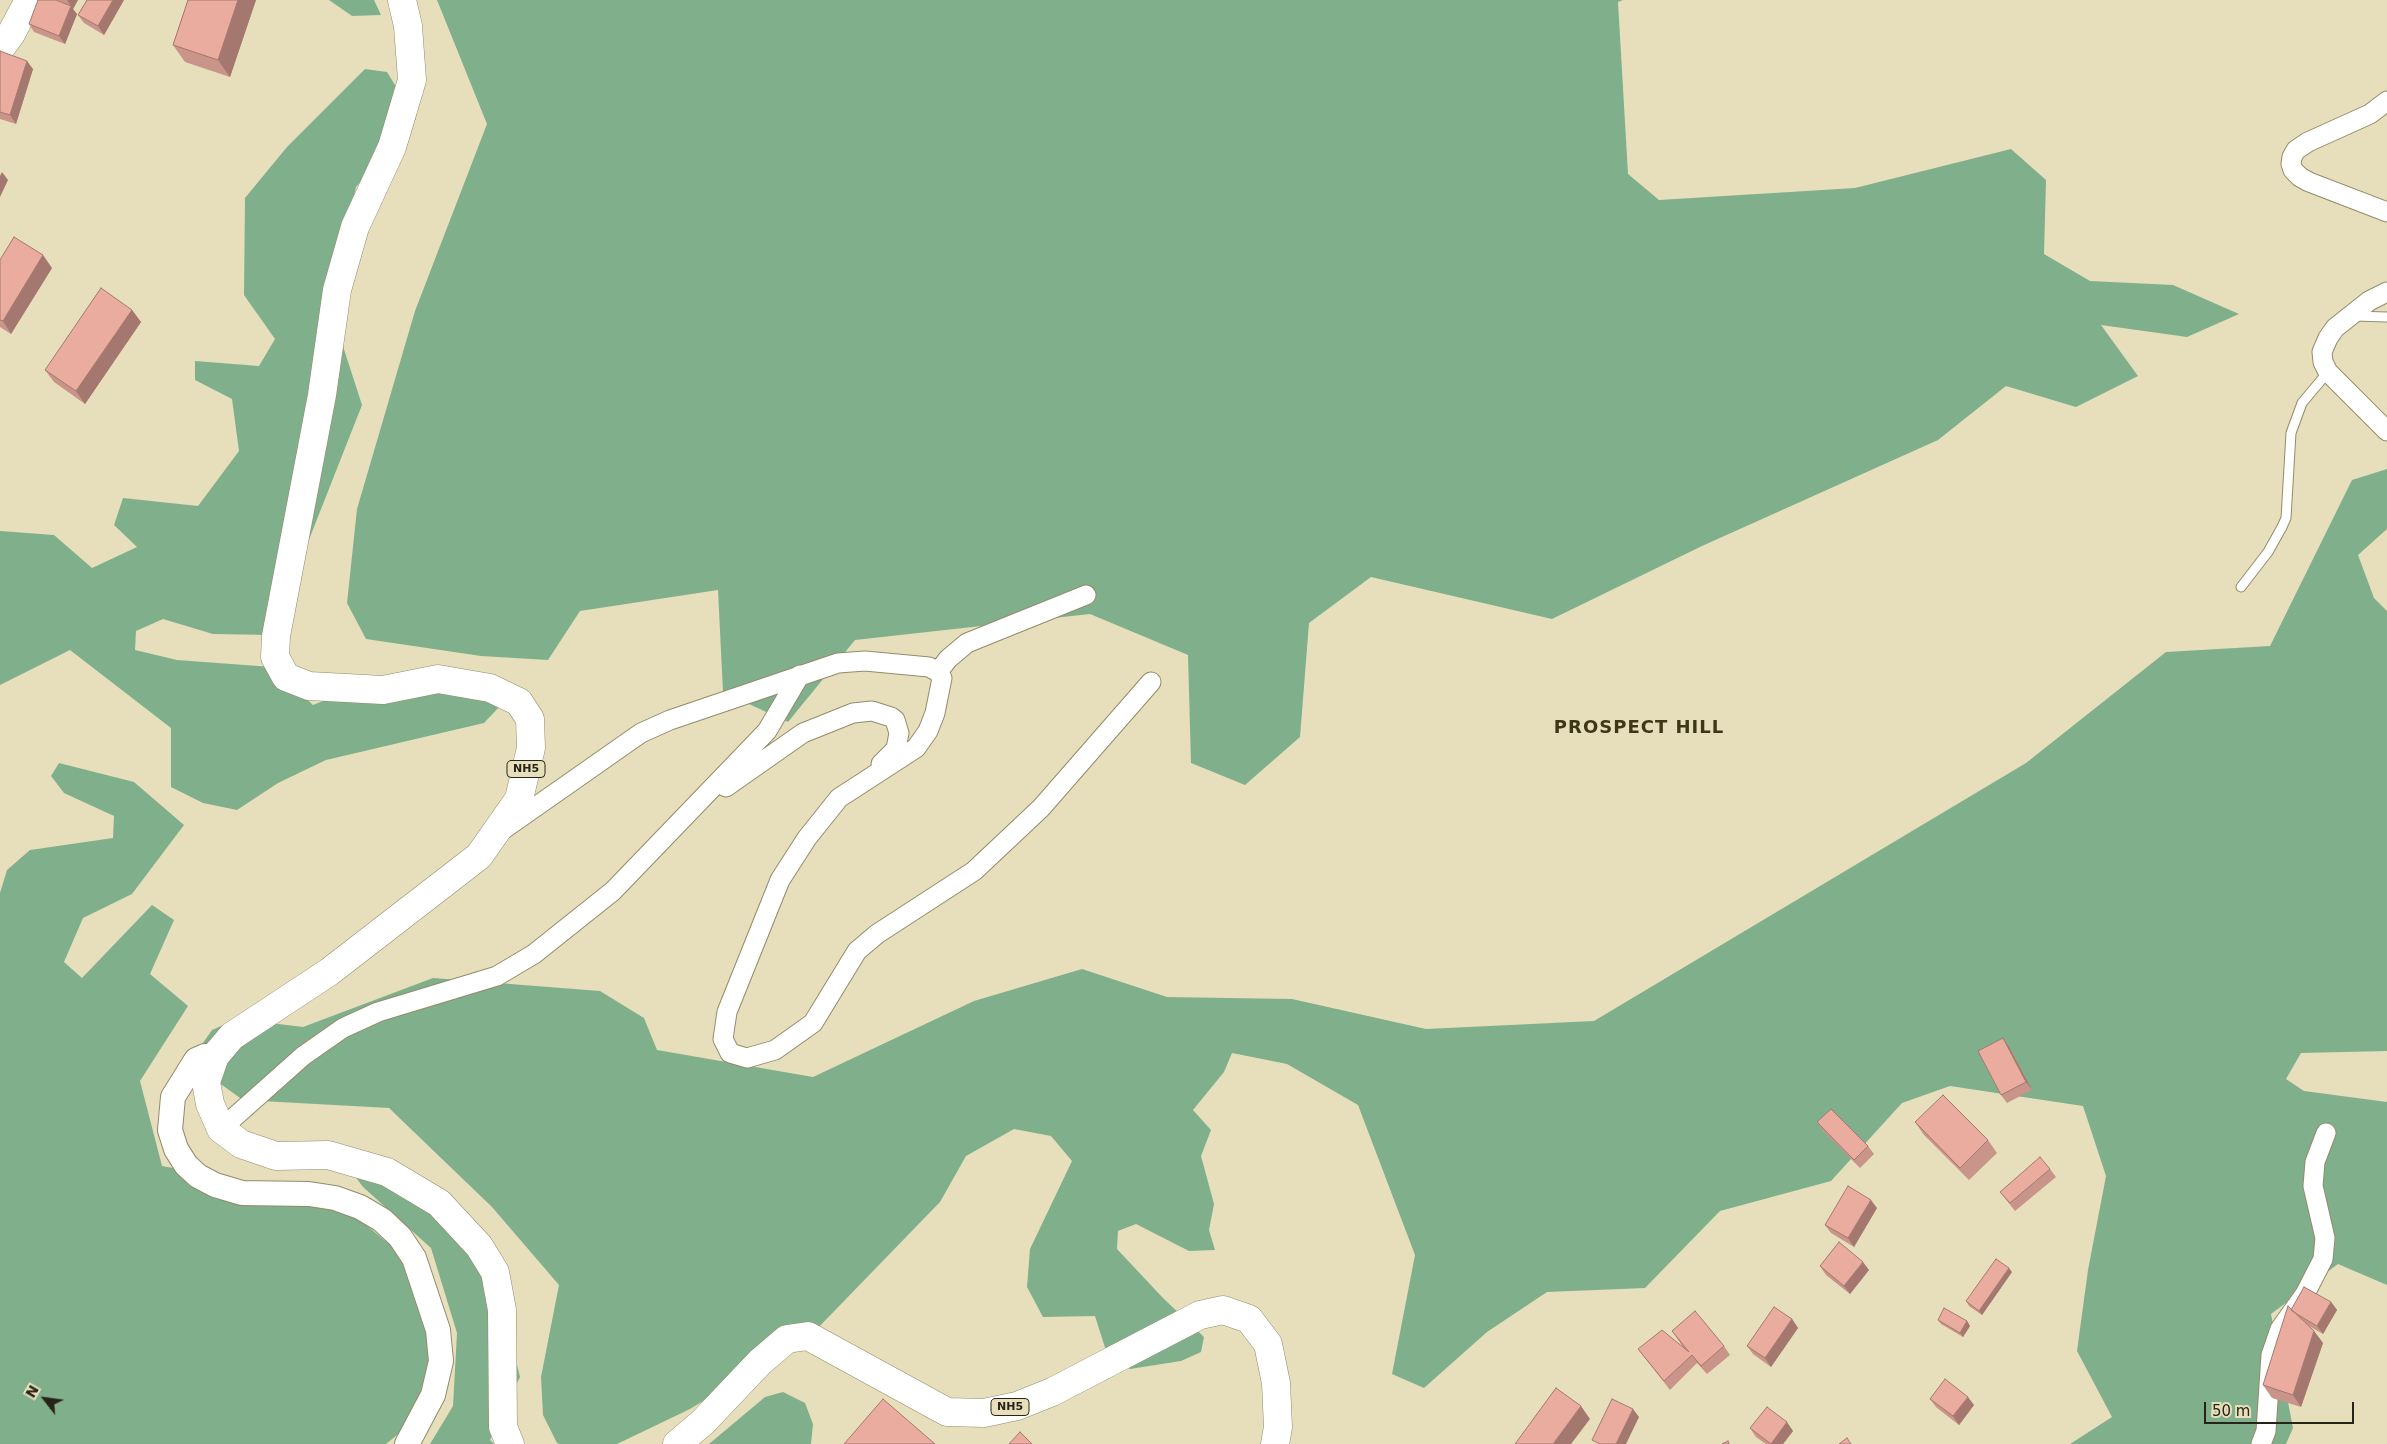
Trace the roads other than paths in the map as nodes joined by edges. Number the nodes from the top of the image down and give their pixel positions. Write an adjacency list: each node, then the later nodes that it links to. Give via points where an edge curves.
1 (29, 0): 3 (highway)
2 (402, 0): 18 (highway, NH5, via 408,26 412,80 392,147 355,227 337,290 322,395 276,636 275,657 286,676 309,686 382,690 438,679 490,688 519,702 530,719 531,748 519,799)
3 (0, 49)
4 (2387, 101): 5 (street, via 2370,114 2308,142 2296,150 2291,164 2300,177 2309,182)
5 (2387, 212)
6 (2387, 292): 7 (street)
7 (2349, 316): 8 (lane); 9 (street, via 2324,346 2323,362)
8 (2387, 317)
9 (2328, 372): 10 (street); 11 (lane, via 2302,403 2291,434 2286,518 2268,552)
10 (2387, 430)
11 (2241, 587)
12 (1086, 596): 13 (street, via 967,642)
13 (938, 672): 14 (street, via 928,667 865,661 838,663); 16 (street, via 942,678 928,731 916,748)
14 (800, 675): 17 (street, via 767,731); 18 (street, via 641,733)
15 (1151, 682): 16 (street, via 1041,808 974,871 877,934 857,951 813,1023 775,1050 747,1058 730,1054 722,1039 727,1012 780,880 807,838 839,798)
16 (865, 781): 17 (street, via 896,749 899,733 895,720 872,711 853,713 803,733)
17 (682, 819): 20 (street, via 613,891 534,954 496,976 378,1012 343,1028 303,1056)
18 (492, 837): 19 (highway, NH5, via 479,856 329,972 232,1036)
19 (215, 1056): 20 (highway, NH5, via 206,1082 210,1104); 22 (street, via 196,1060 173,1097 170,1130 186,1165 215,1185 242,1193 309,1194 335,1198 360,1207 382,1220 400,1237 414,1258 438,1330 441,1361 433,1395)
20 (221, 1129): 23 (highway, NH5, via 241,1144 276,1156 328,1155 387,1172 440,1203 479,1246 495,1272 502,1310 502,1427)
21 (2326, 1133): 26 (street, via 2315,1162 2313,1186 2325,1238 2323,1259 2305,1294 2280,1329 2269,1377 2266,1431)
22 (407, 1444)
23 (510, 1444)
24 (677, 1444): 25 (highway, NH5, via 787,1339 808,1336 947,1412 984,1414 1017,1406 1052,1392 1200,1315 1223,1310 1249,1319 1268,1344 1276,1383 1278,1427)
25 (1275, 1444)
26 (2261, 1444)

